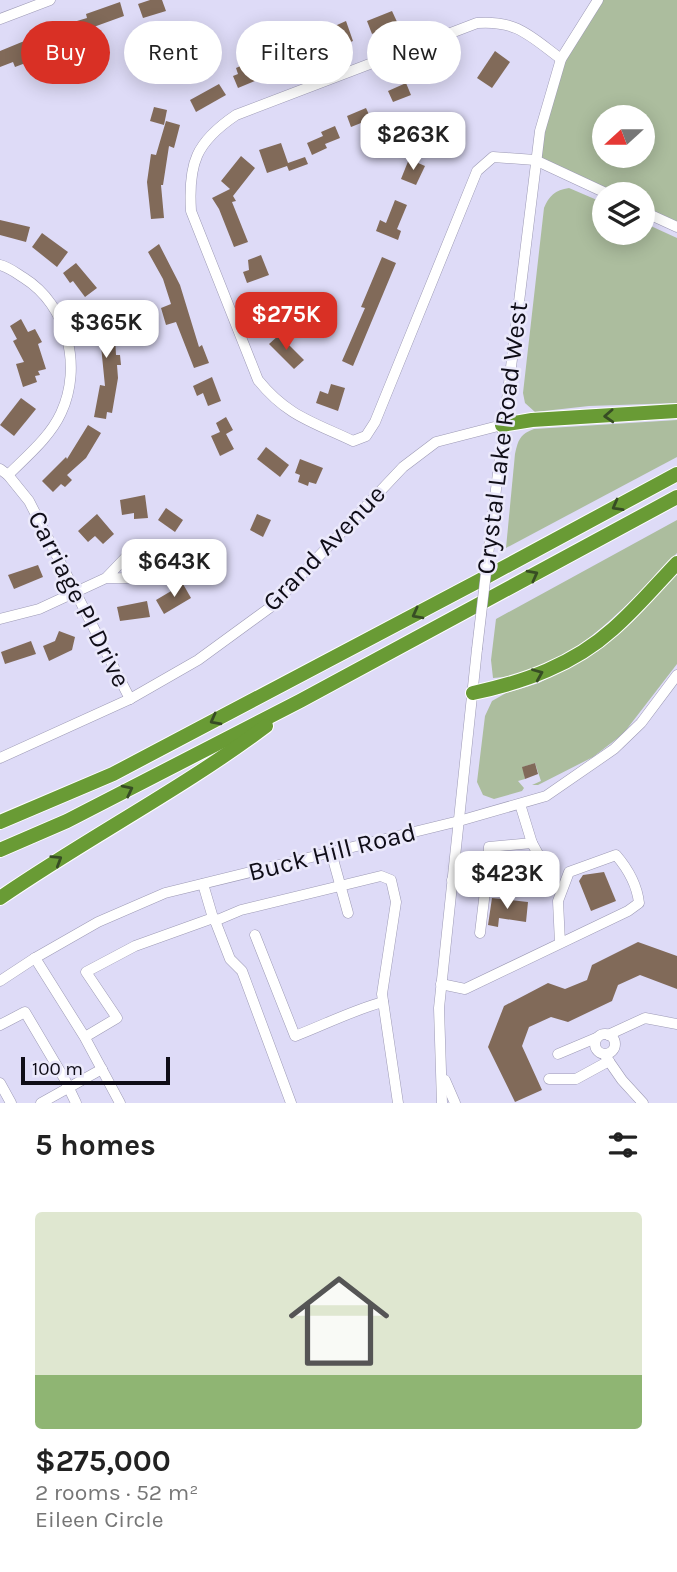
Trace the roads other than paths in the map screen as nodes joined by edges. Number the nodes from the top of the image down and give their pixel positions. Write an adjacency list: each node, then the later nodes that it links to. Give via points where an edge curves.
1 (50, 0): 3 (street)
2 (598, 0): 4 (street, Crystal Lake Road West)
3 (0, 19)
4 (561, 59): 5 (street, Crystal Lake Road West); 5 (street, via 516,27 477,23 236,115 215,129 198,151 189,181 191,211 258,380 273,398 290,412 353,440 366,436 477,172 493,157)
5 (535, 160): 6 (street); 11 (street, Crystal Lake Road West)
6 (592, 187)
7 (655, 217): 8 (street)
8 (677, 227)
9 (0, 265): 12 (street, via 35,285 58,313 70,346 71,380 61,413 46,437)
10 (677, 411): 11 (highway, one-way to 11)
11 (502, 425): 20 (street, Crystal Lake Road West, bridge); 21 (street, Grand Avenue, via 436,442 403,467 272,606 198,660)
12 (4, 472): 17 (street, Carriage Pl Drive, via 29,501)
13 (677, 474): 26 (highway, one-way to 26, via 113,774)
14 (677, 497): 22 (highway, one-way to 14)
15 (677, 563): 20 (highway, one-way to 15, via 517,683 564,664 612,630)
16 (106, 578): 16 (street, via 139,548 156,550 159,560 151,574); 17 (street)
17 (76, 592): 18 (street, via 39,609); 21 (street, Carriage Pl Drive)
18 (0, 619)
19 (677, 676): 24 (street, Buck Hill Road, via 614,749 546,796)
20 (472, 693): 25 (street, Crystal Lake Road West)
21 (130, 699): 23 (street, Grand Avenue)
22 (300, 701): 28 (highway, one-way to 22, via 67,821); 34 (highway, one-way to 22, via 228,755)
23 (0, 758)
24 (520, 804): 25 (street, Buck Hill Road); 27 (street)
25 (459, 821): 29 (street, Buck Hill Road); 30 (street, Crystal Lake Road West)
26 (0, 822)
27 (532, 843): 31 (street, via 489,846); 31 (street, via 538,854 535,887)
28 (0, 850)
29 (331, 852): 32 (street, Buck Hill Road); 33 (street)
30 (452, 880): 31 (street); 42 (street, Crystal Lake Road West)
31 (486, 883): 37 (street)
32 (203, 884): 36 (street); 40 (street, Buck Hill Road, via 165,893 98,922)
33 (340, 886): 35 (street); 36 (street); 43 (street, via 381,876 391,880 396,902)
34 (0, 898)
35 (348, 913)
36 (214, 920): 47 (street, via 135,946 86,972 117,1018); 60 (street, via 230,959 242,971)
37 (480, 933)
38 (255, 935): 43 (street, via 295,1036)
39 (560, 943): 39 (street, via 639,903 634,883 616,855 569,872 558,901); 42 (street, via 465,989)
40 (35, 958): 41 (street, Buck Hill Road); 47 (street)
41 (0, 981)
42 (441, 984): 52 (street, Crystal Lake Road West)
43 (383, 1002): 61 (street)
44 (677, 1024): 46 (street, via 645,1018)
45 (0, 1025): 55 (street, via 25,1012)
46 (608, 1035): 48 (street); 50 (street, via 615,1048)
47 (85, 1037): 51 (street)
48 (596, 1038): 49 (street); 50 (street, via 594,1047)
49 (558, 1055)
50 (607, 1058): 53 (street, via 576,1079); 64 (street)
51 (102, 1069): 55 (street); 59 (street)
52 (443, 1076): 62 (street); 63 (street)
53 (548, 1079)
54 (0, 1083): 56 (street)
55 (69, 1088): 57 (street); 58 (street)
56 (11, 1103)
57 (41, 1103)
58 (76, 1103)
59 (120, 1103)
60 (290, 1103)
61 (398, 1103)
62 (442, 1103)
63 (455, 1103)
64 (643, 1103)

